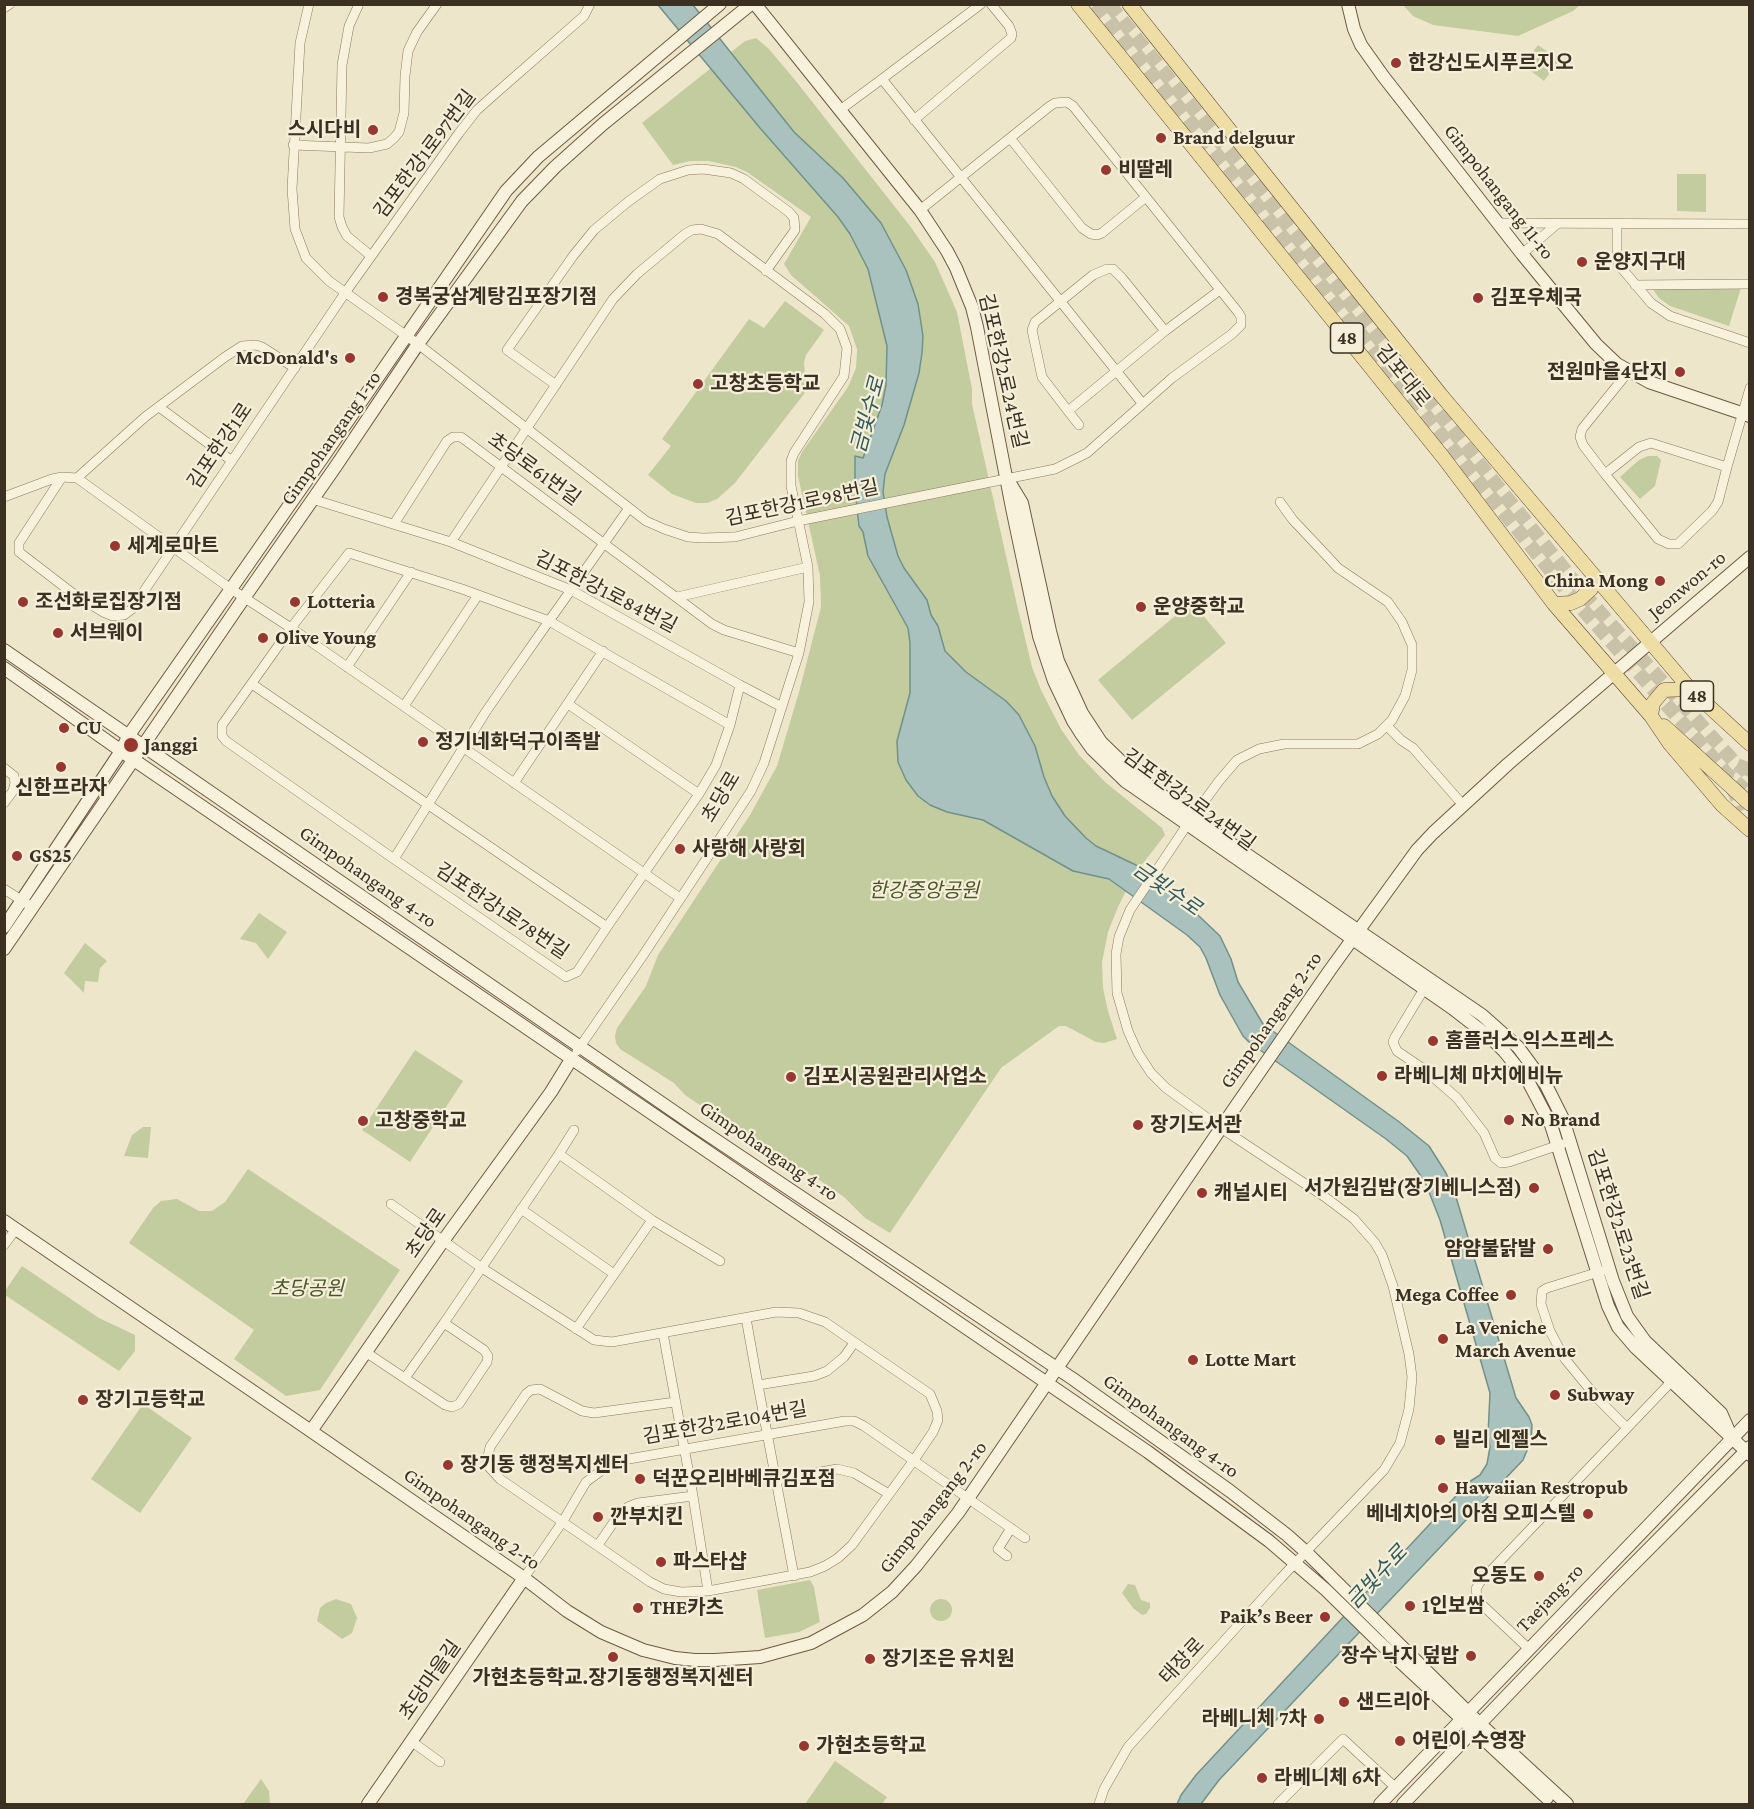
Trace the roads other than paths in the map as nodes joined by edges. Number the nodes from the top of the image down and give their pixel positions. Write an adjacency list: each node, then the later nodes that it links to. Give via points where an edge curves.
1 (10, 4): 13 (street)
2 (309, 4): 18 (street, via 300,43)
3 (359, 4): 19 (street, via 345,46)
4 (437, 4): 19 (street, 김포한강1로97번길, via 408,51 399,132 380,146)
5 (590, 4): 28 (street, 김포한강1로97번길, via 584,16 477,110)
6 (753, 4): 15 (street, 김포한강2로24번길); 38 (street, Gimpohangang 1-ro, via 603,124 534,187)
7 (981, 4): 14 (street)
8 (991, 4): 16 (street, via 1011,30 1011,38)
9 (1078, 4): 75 (main road, 김포대로 / 48, via 1443,457)
10 (1129, 4): 69 (main road, 김포대로 / 48, via 1441,395)
11 (1348, 4): 23 (street, Gimpohangang 11-ro, via 1361,45)
12 (719, 6): 36 (street, Gimpohangang 1-ro, via 519,175)
13 (4, 9)
14 (882, 79): 15 (street); 16 (street)
15 (840, 110): 22 (street, 김포한강2로24번길)
16 (915, 120): 20 (street)
17 (1010, 138): 20 (street, 김포한강2로24번길); 21 (street, 김포한강2로24번길, via 1055,103 1067,102); 21 (street, via 1082,228 1091,234 1102,233)
18 (293, 145): 19 (street, 김포한강1로97번길); 33 (street, via 292,214 298,242 316,269)
19 (340, 147): 28 (street, via 342,227)
20 (961, 177): 22 (street, 김포한강2로24번길); 34 (street)
21 (1146, 197): 32 (street, 김포한강2로24번길)
22 (920, 210): 56 (street, 김포한강2로24번길, via 947,251 972,308)
23 (1498, 223): 24 (street); 27 (street, Gimpohangang 11-ro)
24 (1557, 224): 26 (street); 27 (street)
25 (1749, 224): 26 (street)
26 (1617, 225): 31 (street, via 1619,265)
27 (1522, 254): 41 (street, Gimpohangang 11-ro, via 1596,344)
28 (371, 256): 33 (street, 김포한강1로97번길)
29 (766, 271): 42 (street, via 718,234 692,230 624,286); 42 (street, via 795,230 789,212 731,173 688,170 660,179 594,230 507,350); 61 (street, 초당로, via 833,320 847,348 844,376 790,461)
30 (1749, 284): 31 (street)
31 (1635, 285): 37 (street, via 1670,316)
32 (1220, 291): 35 (street); 44 (street, 김포한강2로24번길, via 1241,316 1239,328)
33 (345, 293): 36 (street); 39 (street, 김포한강1로)
34 (1061, 302): 35 (street, 김포한강2로24번길, via 1100,270 1113,270); 40 (street); 46 (street, 김포한강2로24번길, via 1035,322 1032,334 1042,377)
35 (1165, 331): 40 (street)
36 (406, 336): 38 (street, 김포한강1로98번길); 70 (street, Gimpohangang 1-ro)
37 (1749, 343)
38 (418, 344): 49 (street, 김포한강1로98번길); 58 (street, Gimpohangang 1-ro)
39 (295, 368): 45 (street, via 262,347 242,346); 50 (street, 김포한강1로)
40 (1116, 370): 44 (street); 46 (street)
41 (1629, 371): 47 (street, Gimpohangang 11-ro, via 1649,382); 53 (street, via 1582,429 1580,437)
42 (556, 385): 49 (street)
43 (1749, 388): 47 (street)
44 (1142, 403): 56 (street, 김포한강2로24번길, via 1078,458 1055,469)
45 (159, 407): 50 (street); 55 (street)
46 (1068, 411): 48 (street, 김포한강2로24번길)
47 (1745, 414): 51 (street)
48 (1079, 425)
49 (527, 429): 52 (street); 60 (street, 김포한강1로98번길)
50 (232, 461): 65 (street, 김포한강1로)
51 (1727, 467): 53 (street, via 1651,443 1639,447); 53 (street, via 1712,512 1678,544 1658,539)
52 (501, 468): 62 (street, 초당로61번길, via 461,437 453,437); 63 (street); 64 (street, 초당로61번길)
53 (1605, 474)
54 (62, 477): 55 (street); 57 (street); 65 (street, 김포한강1로, via 18,548 71,592 108,615 124,615)
55 (77, 478): 65 (street)
56 (1007, 479): 61 (street, 김포한강1로98번길); 107 (street, 김포한강2로24번길, via 1039,636 1073,721 1092,749 1125,781)
57 (4, 497)
58 (312, 499): 62 (street, 김포한강1로84번길); 74 (street, Gimpohangang 1-ro)
59 (1280, 502): 93 (street, via 1338,568 1388,602 1402,622 1412,645 1412,670 1405,696)
60 (629, 508): 61 (street, 김포한강1로98번길, via 646,521 688,537 735,537); 64 (street)
61 (798, 521): 67 (street, 초당로)
62 (394, 524): 63 (street, 김포한강1로84번길)
63 (451, 542): 71 (street, 김포한강1로84번길)
64 (604, 543): 71 (street); 73 (street, 초당로61번길)
65 (174, 548): 70 (street)
66 (1749, 557): 78 (street, Jeonwon-ro)
67 (808, 567): 73 (street); 81 (street, 초당로, via 809,602)
68 (411, 572): 72 (street, 김포한강1로78번길); 77 (street, 김포한강1로78번길, via 350,553); 82 (street)
69 (1594, 576): 75 (main road, via 1591,589 1580,599); 78 (main road, 김포대로 / 48)
70 (231, 589): 74 (street); 94 (street, Gimpohangang 1-ro)
71 (571, 590): 76 (street); 86 (street, 김포한강1로84번길)
72 (478, 595): 76 (street, 김포한강1로78번길); 89 (street)
73 (676, 597): 81 (street, 초당로61번길, via 724,630)
74 (244, 598): 77 (street); 96 (street, Gimpohangang 1-ro)
75 (1554, 604): 84 (main road, 김포대로 / 48)
76 (549, 621): 80 (street, 김포한강1로78번길); 97 (street)
77 (291, 628): 82 (street); 85 (street, 김포한강1로78번길)
78 (1650, 642): 84 (street, Gimpohangang 2-ro); 87 (main road, 48)
79 (4, 650): 94 (street, Gimpohangang 4-ro)
80 (603, 651): 88 (street); 92 (street, 김포한강1로78번길)
81 (799, 653): 90 (street, 초당로)
82 (347, 667): 89 (street)
83 (4, 668): 98 (street, Gimpohangang 4-ro)
84 (1613, 674): 91 (main road, 김포대로 / 48); 105 (street, Gimpohangang 2-ro)
85 (252, 684): 104 (street); 109 (street, 김포한강1로78번길, via 222,725 226,741)
86 (740, 685): 90 (street); 92 (street, 김포한강1로78번길)
87 (1690, 689): 91 (main road, via 1664,690 1653,703); 95 (main road, 48)
88 (568, 704): 101 (street); 102 (street)
89 (404, 706): 97 (street)
90 (782, 707): 112 (street, 초당로, via 764,763 750,790)
91 (1651, 716): 106 (main road); 108 (main road, via 1722,806)
92 (730, 725): 102 (street, 김포한강1로78번길, via 716,765)
93 (1387, 726): 105 (street, via 1413,748); 107 (street, 태장로, via 1358,744 1258,748 1238,760)
94 (129, 735): 96 (street, Gimpohangang 4-ro); 98 (street, Gimpohangang 1-ro)
95 (1749, 744)
96 (144, 746): 99 (street, Gimpohangang 1-ro); 119 (street, Gimpohangang 4-ro)
97 (462, 747): 101 (street); 104 (street)
98 (121, 751): 99 (street, Gimpohangang 4-ro); 113 (street, Gimpohangang 1-ro)
99 (134, 760): 113 (street, Gimpohangang 1-ro); 120 (street, Gimpohangang 4-ro)
100 (4, 768): 103 (street, via 14,776 15,783)
101 (514, 783): 110 (street)
102 (699, 794): 110 (street, 김포한강1로78번길)
103 (4, 803)
104 (427, 804): 109 (street); 115 (street)
105 (1463, 805): 116 (street, Gimpohangang 2-ro, via 1417,850)
106 (1747, 810)
107 (1190, 821): 116 (street, 김포한강2로24번길); 121 (street, 태장로, via 1130,910 1119,937 1117,993 1128,1031 1151,1073)
108 (1749, 830)
109 (394, 858): 115 (street, 김포한강1로78번길, via 566,976 577,972)
110 (644, 874): 112 (street); 115 (street, 김포한강1로78번길)
111 (4, 888): 113 (street)
112 (680, 898): 119 (street, 초당로)
113 (27, 904): 114 (street, Gimpohangang 1-ro); 117 (street, Gimpohangang 1-ro)
114 (4, 927)
115 (607, 927)
116 (1355, 935): 118 (street, 김포한강2로23번길); 121 (street, Gimpohangang 2-ro); 123 (street, 김포한강2로23번길, via 1455,996 1504,1034 1546,1085 1563,1119)
117 (4, 949)
118 (1424, 989): 123 (street, 김포한강2로23번길, via 1504,1051 1537,1094); 123 (street, via 1395,1037 1397,1051 1456,1098 1484,1133 1501,1163)
119 (580, 1046): 120 (street, 초당로); 143 (street, Gimpohangang 4-ro)
120 (572, 1058): 130 (street, 초당로); 146 (street, Gimpohangang 4-ro)
121 (1221, 1128): 143 (street, Gimpohangang 2-ro); 165 (street, 태장로, via 1325,1197 1365,1229 1387,1268 1409,1354 1409,1409 1393,1457)
122 (574, 1130): 124 (street)
123 (1565, 1143): 134 (street, 김포한강2로23번길); 135 (street, 김포한강2로23번길)
124 (558, 1154): 126 (street); 127 (street)
125 (391, 1204): 130 (street)
126 (521, 1209): 133 (street); 136 (street)
127 (652, 1220): 132 (street); 136 (street)
128 (4, 1221): 129 (street, Gimpohangang 2-ro)
129 (16, 1229): 131 (street); 151 (street, Gimpohangang 2-ro)
130 (441, 1240): 133 (street); 142 (street, 초당로); 151 (street, 초당로)
131 (4, 1245)
132 (720, 1261)
133 (482, 1268): 138 (street); 139 (street)
134 (1610, 1269): 135 (street); 153 (street, 김포한강2로23번길, via 1635,1329 1721,1413)
135 (1597, 1273): 145 (street, 김포한강2로23번길, via 1618,1327); 150 (street, via 1547,1288 1542,1291 1541,1305 1565,1359)
136 (614, 1274): 139 (street)
137 (746, 1318): 140 (street); 141 (street, via 799,1312 825,1322); 147 (street)
138 (444, 1323): 144 (street); 144 (street, via 488,1356 459,1404 445,1405)
139 (576, 1329): 140 (street, via 603,1342)
140 (663, 1333): 148 (street)
141 (854, 1343): 147 (street, via 827,1371); 156 (street, via 930,1394 938,1420)
142 (368, 1353): 144 (street); 151 (street, 초당로)
143 (1057, 1369): 146 (street, Gimpohangang 2-ro); 165 (street, Gimpohangang 4-ro, via 1230,1491)
144 (405, 1378)
145 (1671, 1382): 150 (street); 153 (street, 김포한강2로23번길)
146 (1047, 1383): 160 (street, Gimpohangang 2-ro); 167 (street, Gimpohangang 4-ro, via 1148,1452)
147 (758, 1385): 152 (street)
148 (675, 1402): 154 (street); 161 (street, via 594,1413 582,1411 540,1389 526,1394 490,1447 489,1467 500,1479)
149 (1749, 1420): 153 (street, Taejang-ro)
150 (1627, 1428): 171 (street, via 1476,1589 1478,1600)
151 (309, 1430): 169 (street, Gimpohangang 2-ro)
152 (767, 1435): 154 (street, 김포한강2로104번길); 156 (street, 김포한강2로104번길, via 854,1421); 157 (street)
153 (1732, 1438): 155 (street); 171 (street, Taejang-ro)
154 (685, 1450): 159 (street); 161 (street, 김포한강2로104번길, via 609,1465 586,1482)
155 (1748, 1451): 173 (street, Taejang-ro)
156 (914, 1460): 158 (street); 160 (street, 김포한강2로104번길)
157 (777, 1480): 158 (street, via 845,1470); 168 (street)
158 (889, 1494): 168 (street, via 852,1545 825,1566)
159 (693, 1496): 164 (street, via 628,1507); 170 (street)
160 (968, 1499): 162 (street, 김포한강2로104번길); 169 (street, Gimpohangang 2-ro, via 916,1566 863,1615 811,1643 760,1657 695,1660 644,1650 601,1632)
161 (563, 1521): 164 (street); 169 (street, 김포한강2로104번길)
162 (1011, 1528): 163 (street, 김포한강2로104번길); 166 (street, via 998,1549)
163 (1025, 1538)
164 (597, 1545): 170 (street, via 664,1589)
165 (1306, 1552): 167 (street, 태장로); 172 (street, Gimpohangang 4-ro)
166 (1007, 1556)
167 (1296, 1563): 172 (street, Gimpohangang 4-ro, via 1378,1641); 178 (street, 태장로, via 1128,1747)
168 (794, 1576): 170 (street)
169 (524, 1578): 174 (street, 초당마을길)
170 (708, 1591)
171 (1529, 1649): 172 (street, Taejang-ro)
172 (1465, 1715): 173 (street, Gimpohangang 4-ro); 176 (street, Taejang-ro)
173 (1478, 1727): 181 (street, Taejang-ro); 182 (street); 183 (street)
174 (411, 1741): 175 (street); 177 (street, 초당마을길)
175 (440, 1762)
176 (1396, 1788): 179 (street, via 1343,1739); 180 (street, Taejang-ro)
177 (368, 1804)
178 (1099, 1804)
179 (1278, 1804)
180 (1380, 1804)
181 (1403, 1804)
182 (1555, 1804)
183 (1567, 1804)

